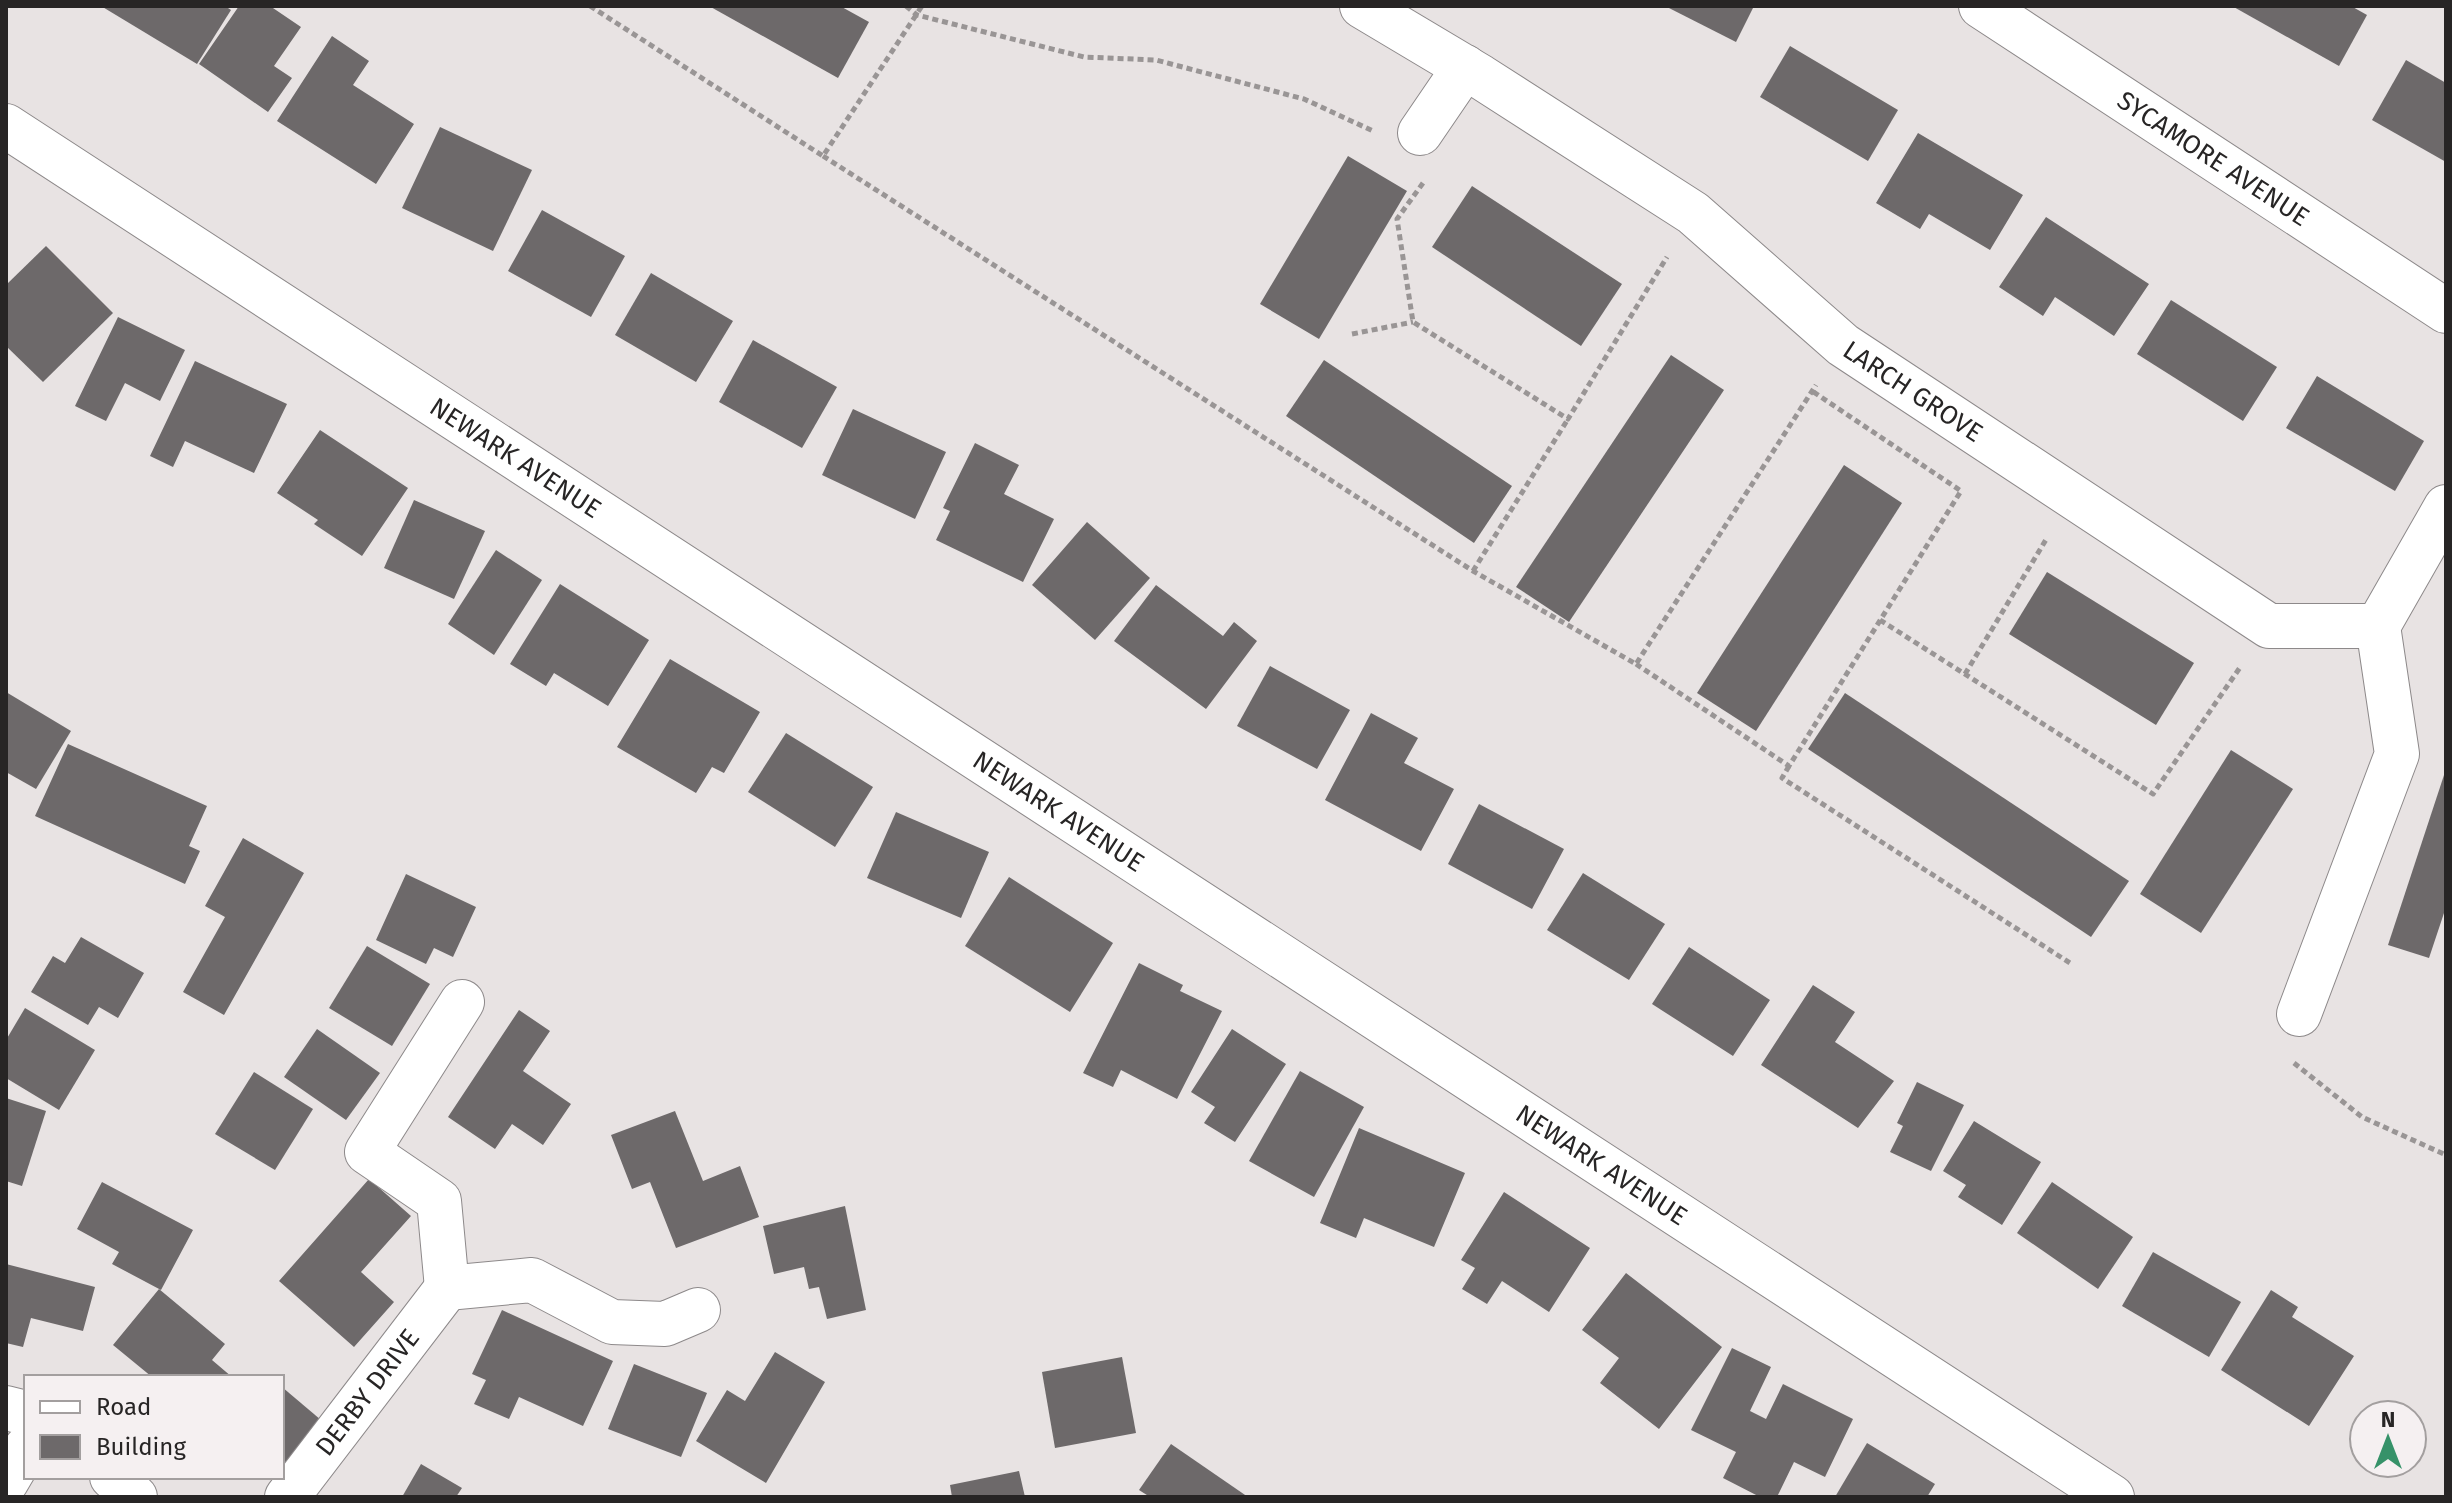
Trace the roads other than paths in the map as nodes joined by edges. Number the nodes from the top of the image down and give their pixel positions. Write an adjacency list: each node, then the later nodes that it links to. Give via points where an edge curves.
1 (1362, 6): 3 (street, LARCH GROVE)
2 (1981, 6): 6 (street, SYCAMORE AVENUE)
3 (1465, 67): 5 (street); 8 (street, LARCH GROVE, via 1693,213 1843,345 2269,626)
4 (6, 126): 18 (street, NEWARK AVENUE)
5 (1409, 146)
6 (2446, 311)
7 (2446, 507): 8 (street)
8 (2378, 626): 10 (street, via 2397,754)
9 (462, 1002): 11 (street, via 367,1152 439,1201)
10 (2299, 1014)
11 (447, 1288): 12 (street, via 532,1280 612,1322 665,1324); 17 (street, DERBY DRIVE)
12 (698, 1310)
13 (24, 1451): 15 (street)
14 (114, 1479): 16 (street)
15 (6, 1482)
16 (135, 1497)
17 (287, 1497)
18 (2112, 1497)

